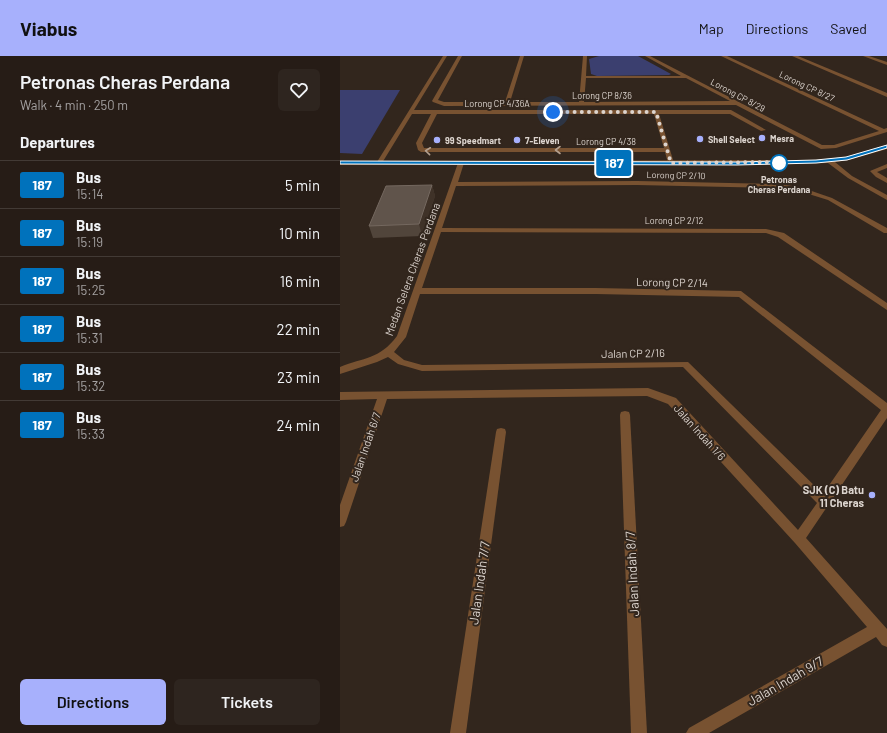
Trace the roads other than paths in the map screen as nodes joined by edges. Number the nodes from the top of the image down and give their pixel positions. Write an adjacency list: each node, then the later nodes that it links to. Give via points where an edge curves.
1 (445, 56): 16 (street)
2 (460, 56): 14 (street, Lorong CP 8/36, via 435,102)
3 (522, 56): 14 (street)
4 (585, 56): 10 (street)
5 (648, 56): 11 (street, Lorong CP 8/29)
6 (722, 56): 20 (street, Lorong CP 8/27)
7 (794, 56): 12 (street)
8 (865, 56): 9 (street)
9 (887, 64)
10 (583, 77): 11 (street); 15 (street)
11 (688, 78): 13 (street, Lorong CP 8/29)
12 (887, 95)
13 (736, 103): 15 (street, Lorong CP 8/36); 20 (street, Lorong CP 8/29, via 821,148 834,147)
14 (507, 104): 15 (street, Lorong CP 8/36)
15 (582, 104)
16 (410, 112): 17 (street, Lorong CP 4/36A); 24 (street)
17 (434, 112): 18 (street, Lorong CP 4/36A); 22 (street, Lorong CP 4/38, one-way to 17, via 420,150 418,143)
18 (656, 112): 19 (street, Lorong CP 4/36A, via 731,112); 22 (street)
19 (763, 130)
20 (885, 131)
21 (887, 147): 23 (street, via 847,159)
22 (667, 150): 27 (street)
23 (830, 161): 27 (street); 31 (street, via 850,177)
24 (380, 162): 25 (street); 26 (street)
25 (340, 163)
26 (461, 163): 27 (street); 30 (street, Medan Selera Cheras Perdana)
27 (671, 163)
28 (887, 166): 29 (street, via 873,171)
29 (887, 181)
30 (454, 184): 32 (street, Medan Selera Cheras Perdana); 33 (street, Lorong CP 2/10, via 637,183 777,186 800,189 830,199)
31 (887, 198)
32 (438, 230): 34 (street, Medan Selera Cheras Perdana); 35 (street, Lorong CP 2/12, via 766,231 781,235)
33 (887, 231)
34 (417, 291): 36 (street, Medan Selera Cheras Perdana, via 401,337); 40 (street, Lorong CP 2/14, via 741,294)
35 (887, 307)
36 (389, 353): 37 (street, Medan Selera Cheras Perdana, via 374,361); 43 (street, Jalan CP 2/16, via 401,362 422,368 685,364)
37 (340, 371)
38 (340, 396): 39 (street, Jalan Indah 1/6)
39 (383, 396): 44 (street, Jalan Indah 6/7); 45 (street, Jalan Indah 1/6, via 648,392 672,401)
40 (887, 409): 43 (street)
41 (625, 415): 49 (street, Jalan Indah 8/7)
42 (501, 432): 48 (street, Jalan Indah 7/7)
43 (824, 503): 45 (street)
44 (340, 522)
45 (799, 540): 46 (street, Jalan Indah 1/6)
46 (877, 629): 47 (street, Jalan Indah 1/6); 50 (street, Jalan Indah 9/7)
47 (887, 640)
48 (458, 733)
49 (639, 733)
50 (694, 733)

